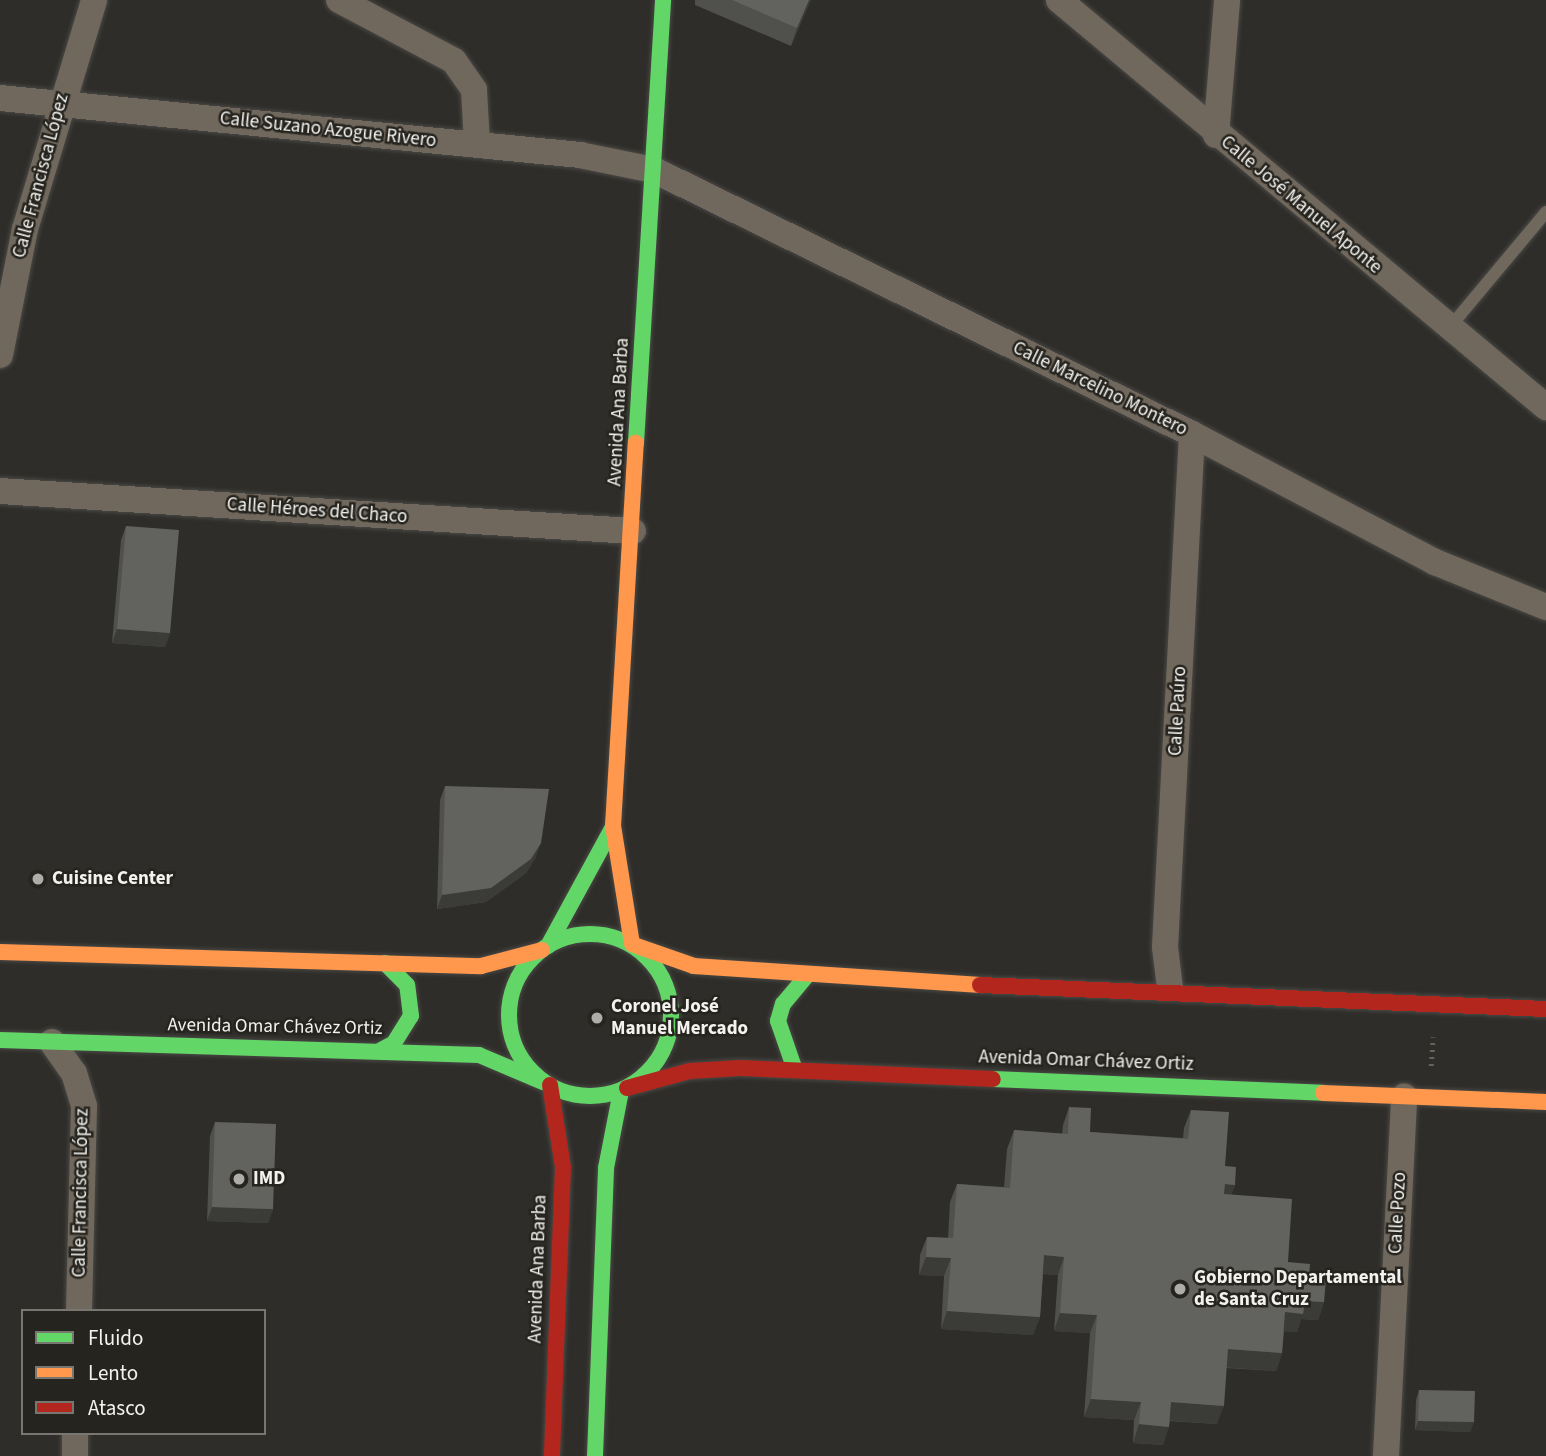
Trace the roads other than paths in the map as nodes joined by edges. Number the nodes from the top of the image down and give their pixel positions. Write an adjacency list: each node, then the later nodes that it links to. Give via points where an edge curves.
1 (94, 0): 7 (street, Calle Francisca López)
2 (340, 0): 9 (street, via 454,61 474,90)
3 (663, 0): 10 (main road, Avenida Ana Barba)
4 (1059, 0): 8 (street, Calle José Manuel Aponte)
5 (1227, 0): 8 (street)
6 (0, 98): 7 (street, Calle Suzano Azogue Rivero)
7 (59, 104): 9 (street, Calle Suzano Azogue Rivero); 13 (street, Calle Francisca López)
8 (1216, 135): 12 (street, Calle José Manuel Aponte)
9 (477, 144): 10 (street, Calle Suzano Azogue Rivero)
10 (654, 170): 15 (street, Calle Marcelino Montero); 17 (main road, Avenida Ana Barba)
11 (1546, 212): 12 (lane)
12 (1450, 327): 14 (street, Calle José Manuel Aponte)
13 (0, 355)
14 (1546, 407)
15 (1192, 434): 18 (street, Calle Marcelino Montero, via 1435,562); 25 (street, Calle Paúro, via 1166,947)
16 (0, 491): 17 (street, Calle Héroes del Chaco)
17 (633, 531): 19 (main road, Avenida Ana Barba)
18 (1546, 607)
19 (613, 826): 20 (main road, Avenida Ana Barba); 21 (main road, Avenida Ana Barba)
20 (635, 945): 21 (main road, via 590,935); 24 (main road, via 694,966); 32 (main road, via 668,992 671,1020 664,1047)
21 (545, 948): 23 (main road, via 481,966); 31 (main road, via 518,979 509,1016 513,1041)
22 (0, 952): 23 (main road)
23 (385, 964): 29 (main road, via 407,985 411,1016)
24 (806, 977): 25 (main road); 30 (main road, via 782,1004 778,1021 779,1039)
25 (1170, 988): 26 (main road)
26 (1546, 1009)
27 (0, 1041): 28 (main road, Avenida Omar Chávez Ortiz)
28 (52, 1042): 29 (main road, Avenida Omar Chávez Ortiz); 35 (street, Calle Francisca López, via 74,1073 84,1106)
29 (381, 1050): 31 (main road, Avenida Omar Chávez Ortiz, via 479,1055)
30 (795, 1070): 32 (main road, Avenida Omar Chávez Ortiz, via 690,1072); 33 (main road, Avenida Omar Chávez Ortiz)
31 (546, 1083): 32 (main road, via 585,1096); 38 (main road, Avenida Ana Barba, via 563,1167)
32 (624, 1089): 39 (main road, via 606,1168)
33 (1404, 1096): 34 (main road, Avenida Omar Chávez Ortiz); 40 (street, Calle Pozo)
34 (1546, 1101)
35 (79, 1309)
36 (75, 1435): 37 (street)
37 (75, 1456)
38 (552, 1456)
39 (595, 1456)
40 (1386, 1456)

